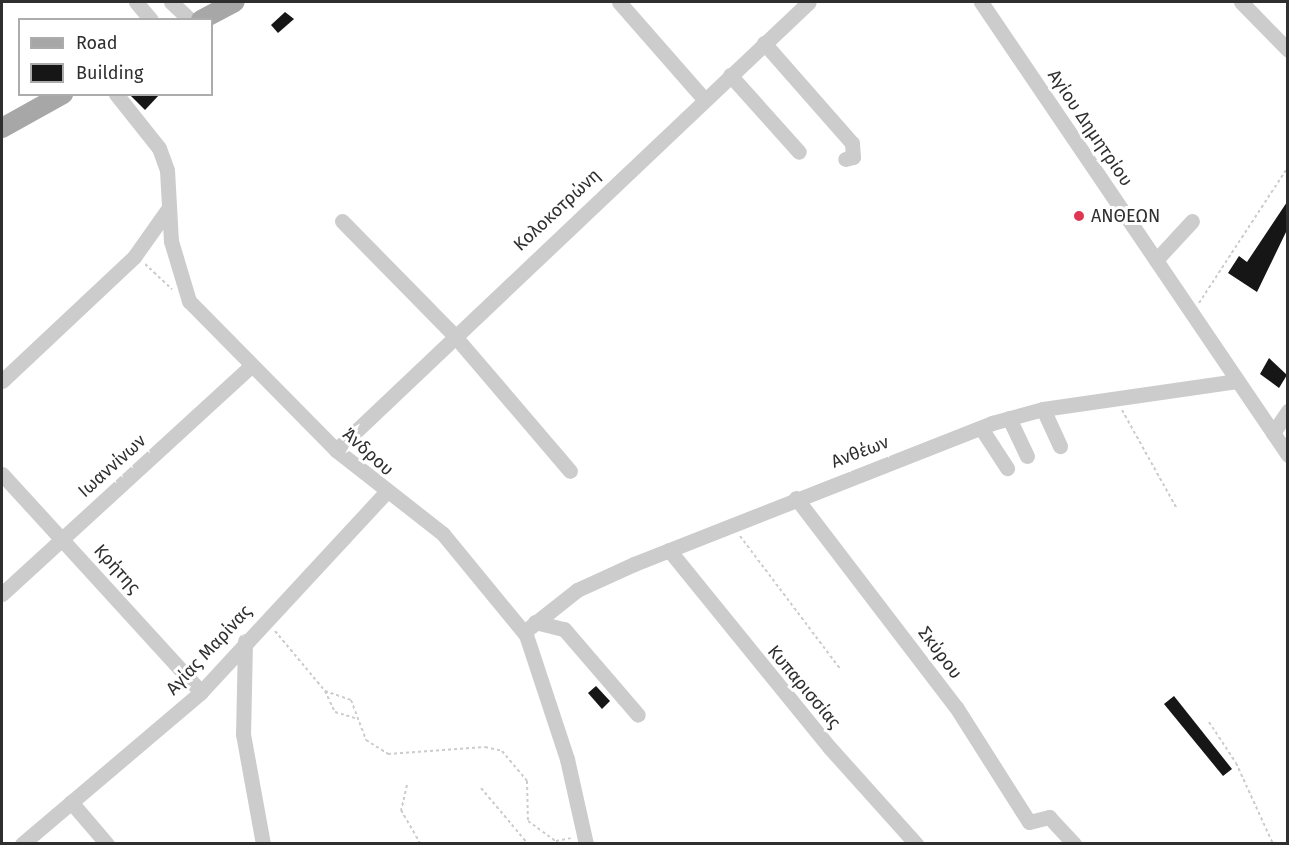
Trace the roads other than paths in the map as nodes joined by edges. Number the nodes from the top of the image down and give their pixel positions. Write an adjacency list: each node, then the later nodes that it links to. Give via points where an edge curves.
1 (136, 2): 8 (street)
2 (171, 2): 9 (street)
3 (235, 2): 10 (main road)
4 (619, 2): 16 (street)
5 (809, 2): 11 (street, Κολοκοτρώνη)
6 (981, 2): 24 (street, Αγίου Δημητρίου)
7 (1241, 2): 12 (street)
8 (150, 18)
9 (188, 18)
10 (205, 18)
11 (764, 43): 13 (street, Κολοκοτρώνη); 20 (street, via 852,143 853,157)
12 (1287, 50)
13 (730, 75): 16 (street, Κολοκοτρώνη); 19 (street)
14 (56, 96): 17 (main road)
15 (118, 96): 21 (street, Άνδρου, via 159,148 168,170)
16 (704, 99): 25 (street, Κολοκοτρώνη)
17 (39, 101): 18 (main road)
18 (2, 128)
19 (799, 152)
20 (845, 159)
21 (168, 209): 26 (street, Άνδρου, via 173,251 189,301); 27 (street, via 134,257)
22 (342, 221): 25 (street)
23 (1192, 221): 24 (street)
24 (1156, 260): 28 (street, Αγίου Δημητρίου)
25 (453, 334): 35 (street, Κολοκοτρώνη); 39 (street)
26 (249, 368): 35 (street, Άνδρου); 43 (street, Ιωαννίνων)
27 (2, 381)
28 (1237, 381): 29 (street, Ανθέων); 33 (street, Αγίου Δημητρίου)
29 (1043, 409): 31 (street, Ανθέων); 34 (street)
30 (1287, 411): 33 (street)
31 (1009, 418): 32 (street, Ανθέων); 37 (street)
32 (981, 428): 38 (street); 42 (street, Ανθέων)
33 (1273, 433): 36 (street, Αγίου Δημητρίου)
34 (1060, 446)
35 (336, 450): 41 (street, Άνδρου)
36 (1287, 455)
37 (1027, 456)
38 (1007, 468)
39 (570, 471)
40 (2, 474): 43 (street, Κρήτης)
41 (385, 493): 46 (street, Άνδρου, via 406,503 443,534); 47 (street, Αγίας Μαρίνας)
42 (796, 498): 44 (street, Ανθέων, via 736,529); 56 (street, Σκύρου, via 956,706 1029,822 1049,817)
43 (62, 537): 45 (street, Ιωαννίνων); 48 (street, Κρήτης)
44 (669, 550): 46 (street, Ανθέων, via 577,590); 55 (street, Κυπαρισσίας, via 822,739)
45 (2, 594)
46 (529, 627): 49 (street, via 564,629); 51 (street, Άνδρου)
47 (245, 641): 48 (street, Αγίας Μαρίνας); 54 (street, via 243,734)
48 (201, 692): 50 (street, Αγίας Μαρίνας)
49 (638, 715)
50 (71, 802): 52 (street, Αγίας Μαρίνας); 53 (street)
51 (586, 839)
52 (22, 843)
53 (107, 843)
54 (263, 843)
55 (916, 843)
56 (1074, 843)

